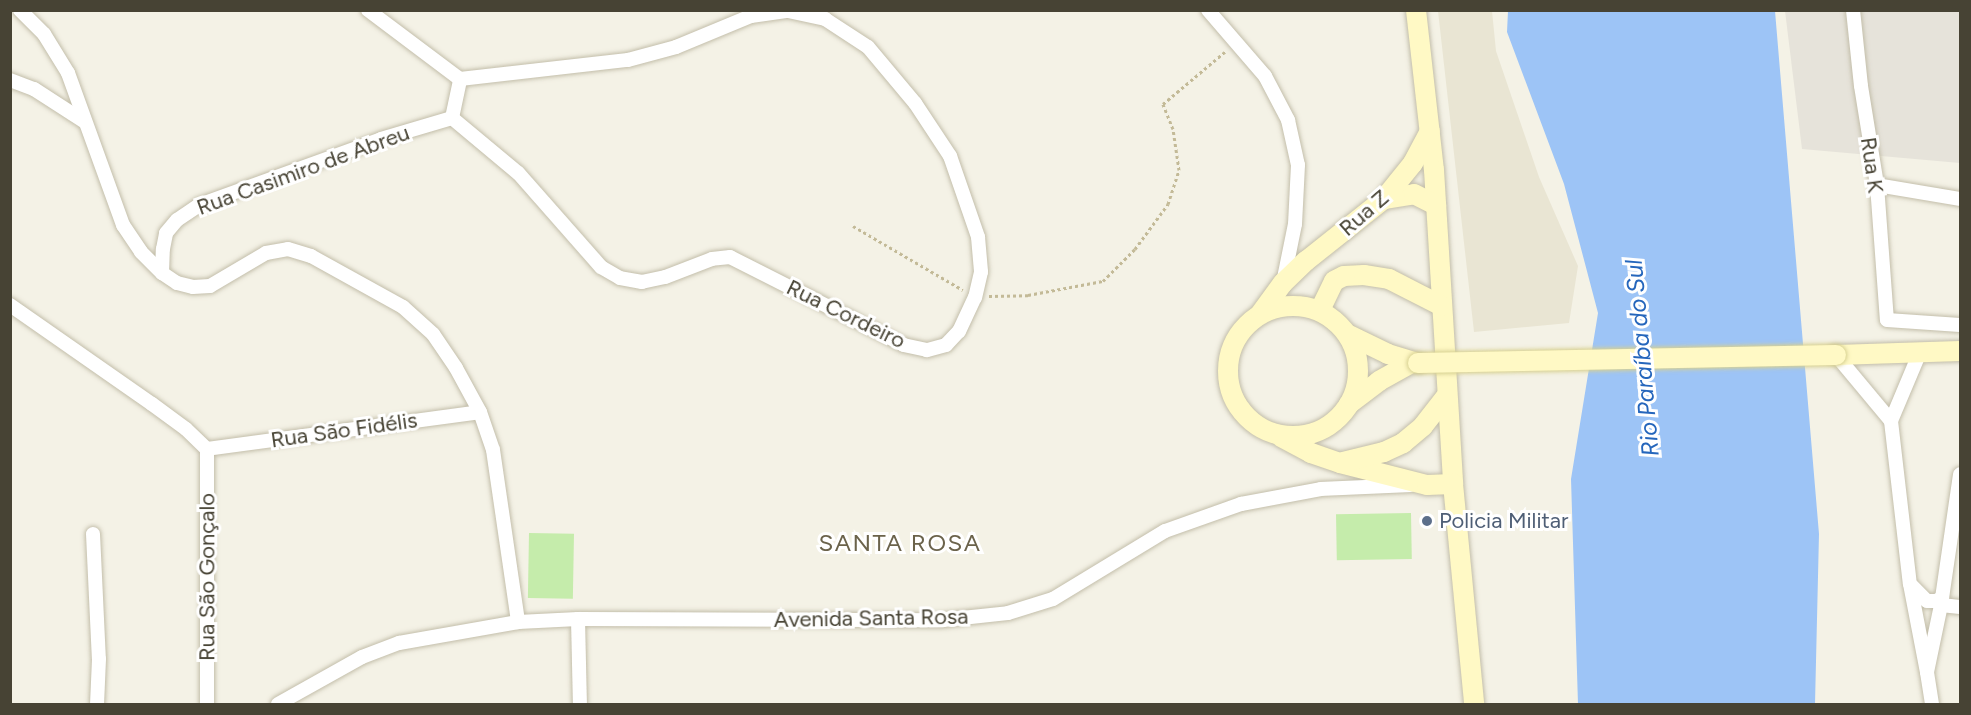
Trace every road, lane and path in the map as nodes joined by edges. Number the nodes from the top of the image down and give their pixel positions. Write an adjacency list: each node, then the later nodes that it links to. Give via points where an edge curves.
1 (20, 10): 10 (street, via 44,34 68,72)
2 (368, 10): 7 (street)
3 (1208, 10): 6 (street)
4 (1416, 10): 11 (street)
5 (1853, 10): 12 (street, Rua K)
6 (1235, 43): 18 (street, via 1265,76 1288,120 1298,165 1295,224); 19 (path, via 1163,104 1173,129 1179,170 1168,204 1135,249 1103,281 1028,296)
7 (460, 79): 9 (street); 19 (street, Rua Cordeiro, via 628,60 676,47 751,16 788,11 825,19 868,47 915,103 950,156 978,237 981,272)
8 (10, 80): 10 (street, via 34,89)
9 (452, 118): 17 (street, Rua Casimiro de Abreu, via 381,139 199,205 166,233); 19 (street, Rua Cordeiro, via 518,173 601,267 620,278 642,282 665,278 712,259 730,257 904,345 927,350 946,345 959,331)
10 (85, 122): 17 (street, via 123,225 141,252)
11 (1430, 131): 13 (street, Rua Z, via 1413,163); 15 (street)
12 (1876, 185): 14 (street); 24 (street, Rua K, via 1887,320)
13 (1384, 199): 15 (street, via 1414,194); 18 (street, Rua Z)
14 (1960, 199)
15 (1436, 205): 21 (street)
16 (853, 226): 19 (path)
17 (162, 273): 32 (street, via 177,283 210,286 266,253 288,249 311,256 403,307 433,334)
18 (1283, 283): 23 (street, Rua Z)
19 (975, 297)
20 (10, 305): 35 (street, via 153,404)
21 (1442, 306): 22 (street, via 1389,279 1364,275 1334,281); 30 (street)
22 (1320, 310): 23 (street, via 1290,305); 25 (street)
23 (1261, 313): 34 (street, via 1244,327 1232,346 1227,367 1230,389 1239,409 1255,424)
24 (1960, 325)
25 (1349, 335): 29 (street); 31 (street, via 1359,370)
26 (1960, 351): 27 (street)
27 (1920, 352): 28 (street); 33 (street)
28 (1836, 355): 29 (street, bridge); 33 (street)
29 (1415, 363): 31 (street, via 1379,381)
30 (1447, 395): 36 (street, via 1423,426 1403,442 1384,452); 39 (street)
31 (1349, 405): 34 (street, via 1317,431 1296,436)
32 (480, 412): 35 (street, Rua São Fidélis); 45 (street, via 493,450)
33 (1892, 421): 41 (street)
34 (1275, 433): 36 (street, via 1311,453)
35 (207, 449): 48 (street, Rua São Gonçalo)
36 (1340, 463): 38 (street)
37 (1960, 474): 42 (street)
38 (1426, 484): 39 (street, Avenida Santa Rosa); 44 (street, Avenida Santa Rosa, via 1321,489 1241,504 1165,531 1053,599 1008,614 943,620)
39 (1453, 484): 51 (street)
40 (93, 534): 47 (street, via 99,659)
41 (1910, 584): 42 (street, via 1927,601); 46 (street)
42 (1942, 602): 43 (street); 46 (street)
43 (1960, 608)
44 (578, 619): 45 (street, Avenida Santa Rosa); 50 (street)
45 (518, 622): 49 (street, Avenida Santa Rosa, via 399,643 336,670)
46 (1927, 672): 52 (street)
47 (97, 705)
48 (207, 705)
49 (278, 705)
50 (580, 705)
51 (1473, 705)
52 (1932, 705)

